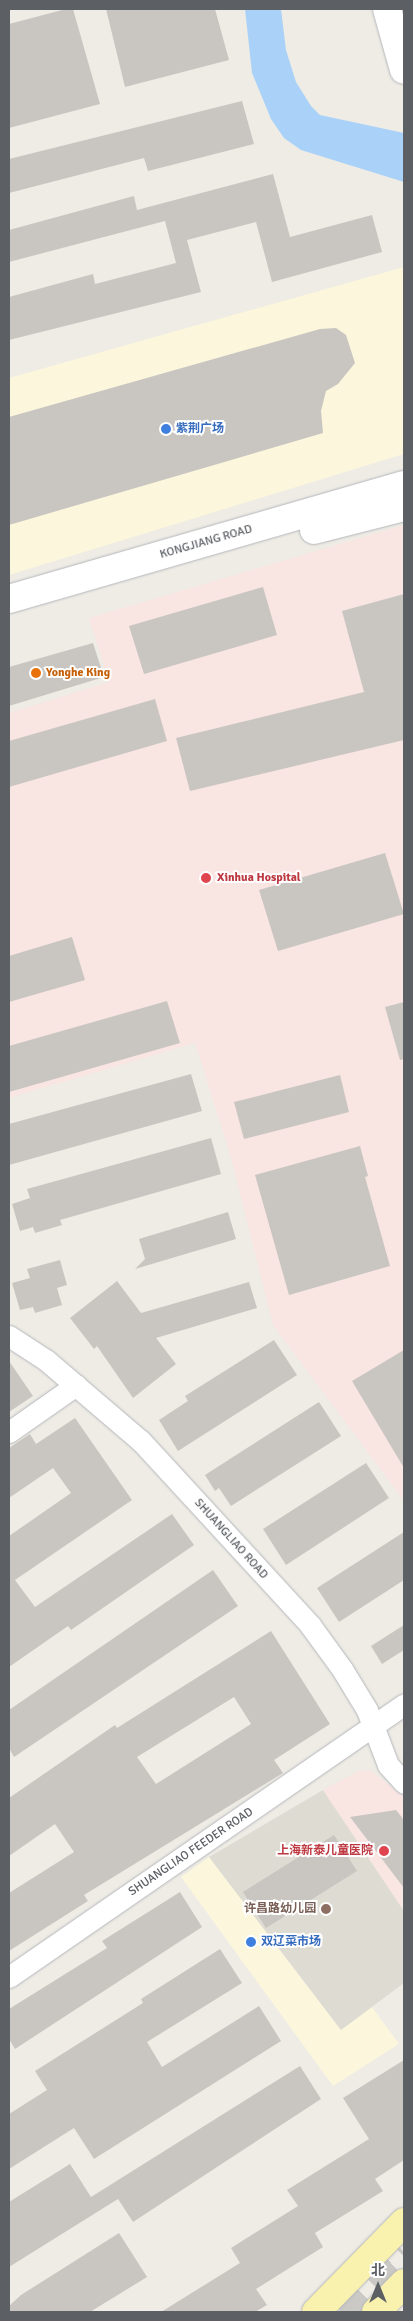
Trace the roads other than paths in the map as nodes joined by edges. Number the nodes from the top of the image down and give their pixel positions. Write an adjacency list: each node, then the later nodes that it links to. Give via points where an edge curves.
1 (386, 9): 2 (main road)
2 (404, 70)
3 (404, 485): 5 (main road, KONGJIANG ROAD)
4 (404, 507): 6 (main road, KONGJIANG ROAD)
5 (9, 599)
6 (9, 612)
7 (9, 1336): 8 (street, SHUANGLIAO ROAD)
8 (76, 1385): 9 (street); 11 (street, SHUANGLIAO ROAD, via 141,1441 310,1625 342,1669)
9 (9, 1432)
10 (404, 1705): 11 (street, SHUANGLIAO FEEDER ROAD)
11 (374, 1727): 12 (street, SHUANGLIAO ROAD, via 388,1764); 13 (street, SHUANGLIAO FEEDER ROAD)
12 (404, 1783)
13 (9, 1977)
14 (404, 2222): 16 (main road)
15 (404, 2283): 17 (main road)
16 (316, 2312)
17 (376, 2312)

